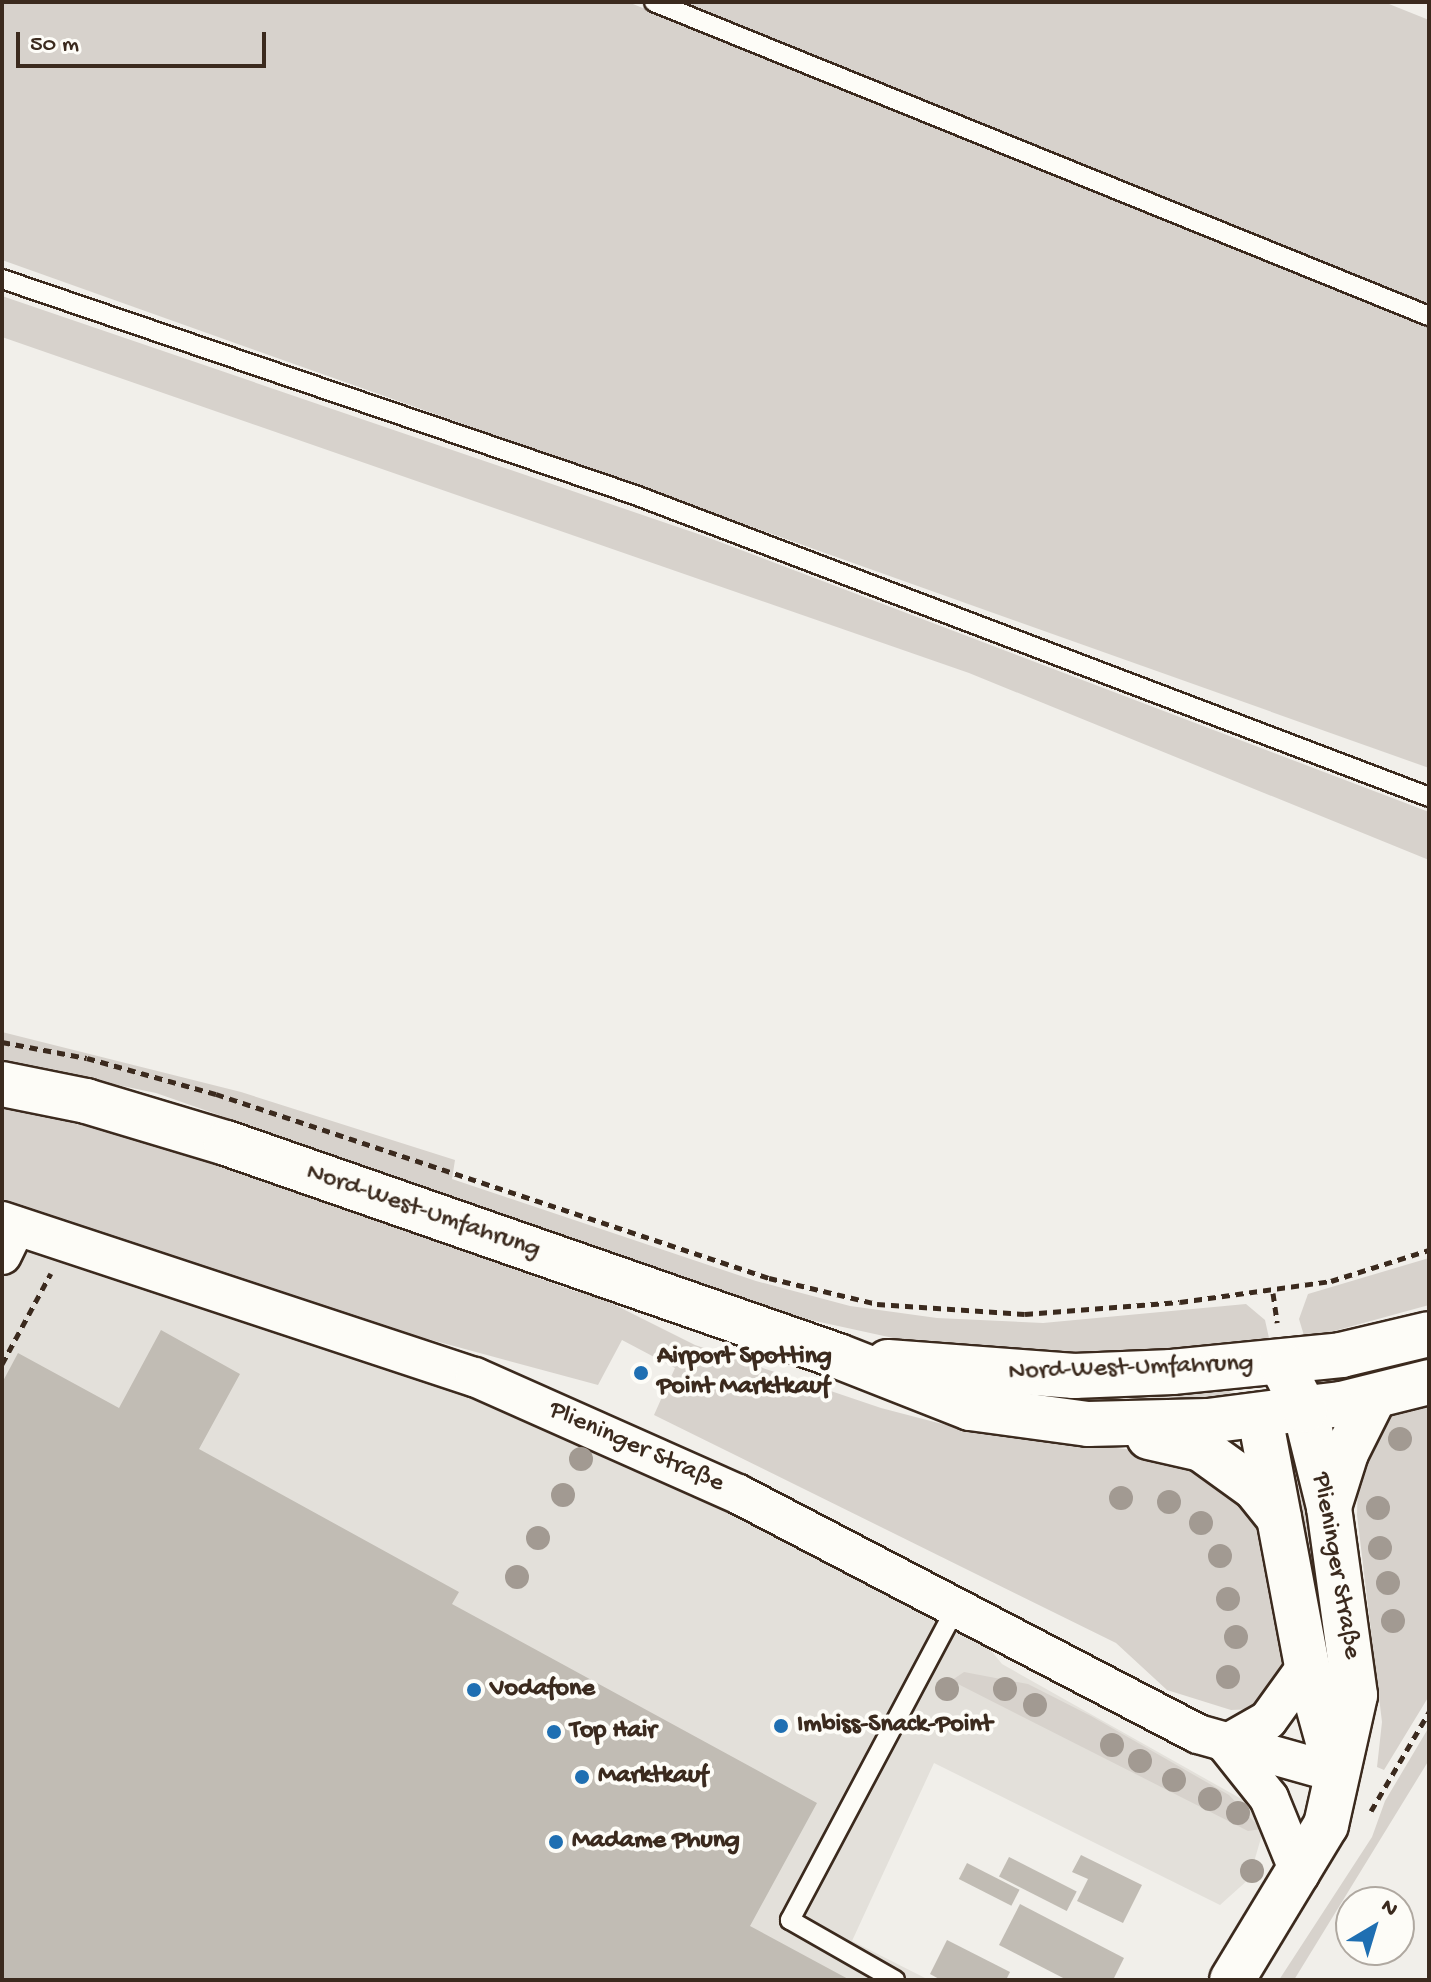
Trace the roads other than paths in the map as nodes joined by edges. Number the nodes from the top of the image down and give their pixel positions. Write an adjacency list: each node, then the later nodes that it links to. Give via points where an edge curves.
1 (654, 2): 3 (lane)
2 (2, 279): 4 (lane, via 635,495)
3 (1429, 316)
4 (1429, 797)
5 (2, 1084): 8 (main road, Nord-West-Umfahrung, via 86,1101 226,1143)
6 (7, 1234): 17 (street, Plieninger Straße, via 67,1244 475,1377 687,1469)
7 (1429, 1334): 9 (main road, Nord-West-Umfahrung)
8 (838, 1356): 9 (main road, Nord-West-Umfahrung, via 1074,1376); 14 (main road, Nord-West-Umfahrung, via 970,1408)
9 (1281, 1363): 12 (main road, Plieninger Straße); 13 (main road)
10 (1429, 1382): 11 (main road, Nord-West-Umfahrung)
11 (1374, 1397): 12 (main road, Nord-West-Umfahrung); 15 (main road, via 1346,1453)
12 (1305, 1410): 13 (main road, Nord-West-Umfahrung); 15 (main road, Plieninger Straße)
13 (1260, 1417): 14 (main road, Nord-West-Umfahrung); 16 (main road, Plieninger Straße)
14 (1088, 1424): 16 (main road, via 1201,1449 1255,1488)
15 (1329, 1507): 20 (main road, Plieninger Straße, via 1355,1695)
16 (1279, 1518): 18 (main road, Plieninger Straße)
17 (956, 1608): 19 (street, Plieninger Straße, via 1159,1716); 22 (lane, via 790,1920)
18 (1307, 1666): 19 (street, Plieninger Straße, via 1268,1720); 20 (main road, Plieninger Straße)
19 (1226, 1744): 20 (street, Plieninger Straße); 21 (street, Plieninger Straße, via 1269,1798)
20 (1337, 1773): 21 (main road, Plieninger Straße, via 1326,1825)
21 (1300, 1874): 23 (main road, Plieninger Straße)
22 (895, 1980)
23 (1232, 1980)

